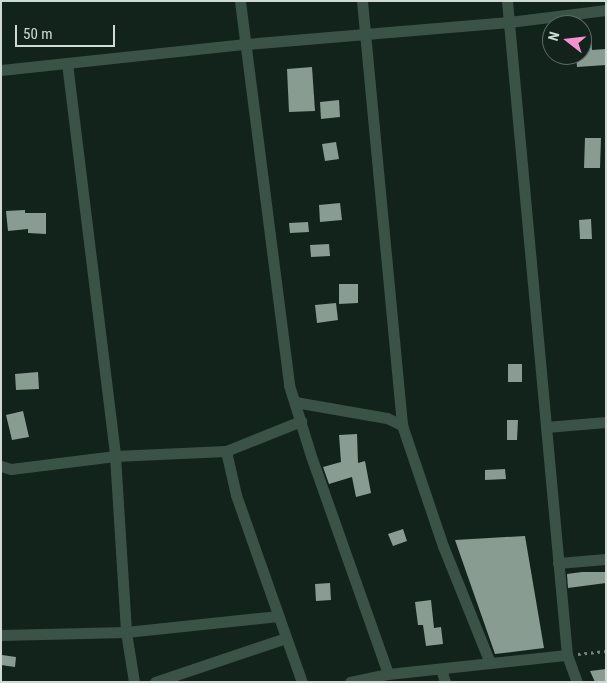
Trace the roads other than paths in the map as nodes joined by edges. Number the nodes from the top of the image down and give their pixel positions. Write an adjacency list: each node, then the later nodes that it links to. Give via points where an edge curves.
1 (240, 1): 7 (street)
2 (362, 1): 6 (street)
3 (507, 1): 5 (street)
4 (606, 10): 5 (street)
5 (509, 22): 6 (street); 14 (street)
6 (365, 34): 7 (street); 13 (street)
7 (246, 44): 8 (street); 10 (street, via 289,385)
8 (67, 63): 9 (street); 16 (street)
9 (1, 70)
10 (295, 402): 11 (street); 13 (street, via 387,418)
11 (301, 421): 15 (street); 27 (street)
12 (606, 422): 14 (street)
13 (402, 425): 25 (street, via 443,546)
14 (546, 427): 19 (street)
15 (226, 451): 16 (street); 20 (street, via 236,495)
16 (115, 456): 17 (street, via 11,469); 21 (street)
17 (1, 466)
18 (606, 559): 19 (street)
19 (558, 563): 24 (street)
20 (278, 616): 21 (street); 23 (street)
21 (126, 632): 22 (street); 28 (street)
22 (1, 635)
23 (286, 638): 29 (street); 30 (street)
24 (567, 655): 25 (street); 33 (street)
25 (490, 663): 26 (street)
26 (441, 669): 27 (street); 32 (street)
27 (388, 674): 31 (street)
28 (134, 682)
29 (154, 682)
30 (302, 682)
31 (350, 682)
32 (445, 682)
33 (577, 682)

